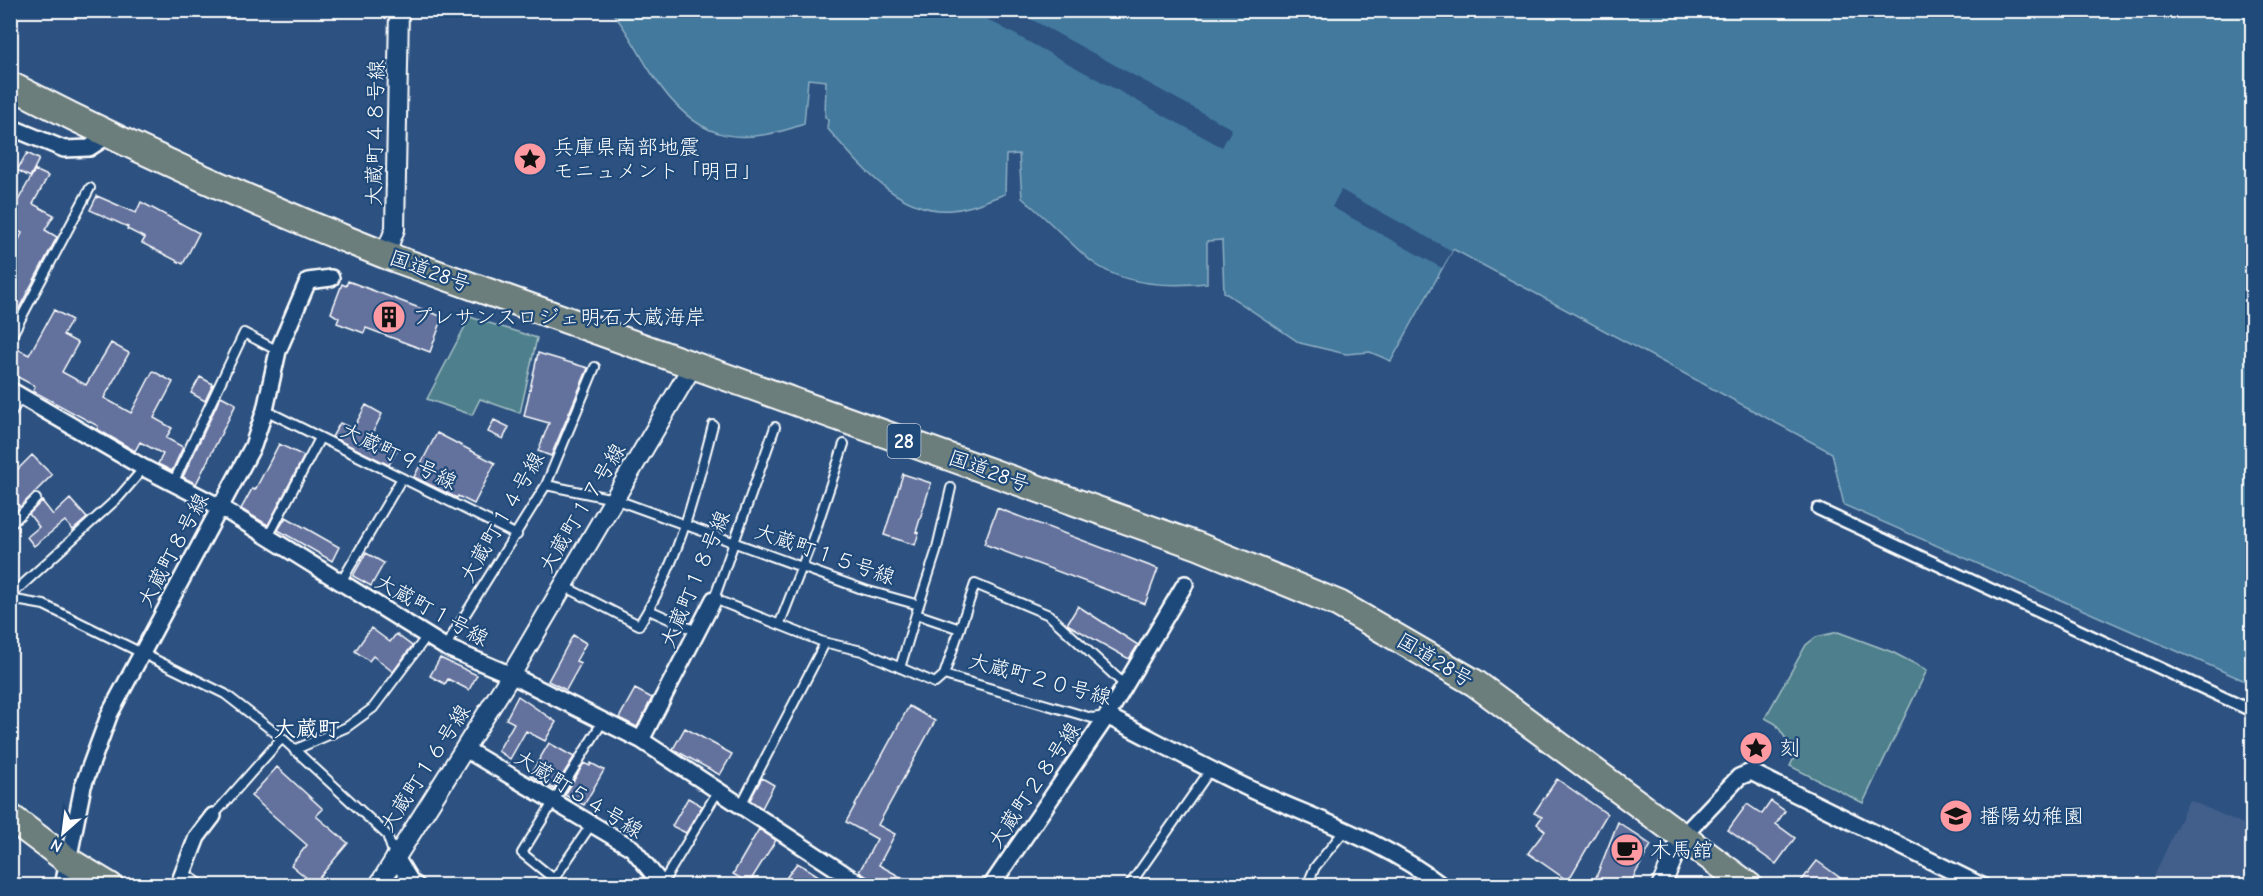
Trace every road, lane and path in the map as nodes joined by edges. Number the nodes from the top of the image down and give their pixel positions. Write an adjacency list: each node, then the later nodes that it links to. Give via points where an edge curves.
1 (399, 10): 6 (street, 大蔵町４８号線, via 395,229)
2 (10, 85): 4 (highway, 国道28号 / 28)
3 (10, 127): 4 (street, via 64,149 89,148)
4 (109, 135): 6 (highway, 国道28号 / 28)
5 (90, 188): 8 (lane)
6 (385, 255): 10 (highway, 国道28号 / 28)
7 (331, 278): 9 (street, 大蔵町８号線, via 308,281)
8 (10, 339)
9 (278, 351): 13 (street, 大蔵町８号線); 21 (lane, via 244,333)
10 (693, 365): 25 (street, 大蔵町１７号線); 68 (highway, 国道28号 / 28, via 1191,543 1339,604 1475,683)
11 (595, 367): 22 (lane, 大蔵町１４号線)
12 (16, 393): 14 (lane); 19 (street, 大蔵町１号線)
13 (265, 410): 17 (lane, 大蔵町９号線); 26 (street, 大蔵町８号線, via 253,446)
14 (10, 415)
15 (713, 425): 29 (lane)
16 (775, 427): 32 (lane, 大蔵町１８号線)
17 (320, 438): 20 (lane, 大蔵町９号線); 31 (lane)
18 (844, 444): 33 (lane)
19 (144, 468): 21 (street, 大蔵町１号線); 37 (lane, via 119,497)
20 (402, 478): 30 (lane, 大蔵町９号線); 34 (lane)
21 (173, 483): 26 (street, 大蔵町１号線)
22 (546, 485): 25 (lane, 大蔵町１５号線); 30 (lane, 大蔵町１４号線)
23 (951, 488): 39 (lane)
24 (36, 499): 28 (lane)
25 (614, 500): 29 (lane, 大蔵町１５号線); 36 (street, 大蔵町１７号線)
26 (220, 507): 31 (street, 大蔵町１号線); 48 (street, 大蔵町８号線)
27 (1818, 509): 53 (street)
28 (10, 525)
29 (687, 525): 32 (lane, 大蔵町１５号線); 40 (lane)
30 (517, 535): 47 (lane, 大蔵町１４号線)
31 (268, 537): 34 (street, 大蔵町１号線)
32 (736, 542): 33 (lane, 大蔵町１５号線); 38 (lane, 大蔵町１８号線)
33 (801, 567): 39 (lane, 大蔵町１５号線); 42 (lane)
34 (341, 582): 45 (street, 大蔵町１号線)
35 (1185, 584): 52 (street, 大蔵町２８号線)
36 (562, 585): 40 (lane, via 639,625); 50 (street, 大蔵町１７号線)
37 (10, 598): 48 (lane, via 44,605)
38 (714, 599): 42 (lane, 大蔵町２０号線); 44 (street, 大蔵町１８号線)
39 (919, 605): 41 (lane)
40 (649, 610): 44 (lane)
41 (916, 614): 43 (lane); 49 (lane)
42 (780, 623): 46 (lane, 大蔵町２０号線)
43 (960, 629): 51 (lane); 52 (lane, via 975,584 1049,615)
44 (698, 632): 57 (street, 大蔵町１８号線)
45 (428, 636): 47 (street, 大蔵町１号線); 59 (lane, via 372,708 347,727)
46 (825, 643): 49 (lane, 大蔵町２０号線, via 862,651); 63 (lane)
47 (445, 647): 50 (street, 大蔵町１号線)
48 (141, 654): 56 (lane, via 225,694); 70 (street, 大蔵町８号線, via 110,713 83,786)
49 (900, 668): 51 (lane, 大蔵町２０号線, via 935,683)
50 (511, 675): 55 (street, 大蔵町１号線); 58 (street, 大蔵町１６号線)
51 (944, 675): 54 (lane, 大蔵町２０号線, via 1092,718)
52 (1125, 686): 54 (street, 大蔵町２８号線)
53 (2253, 711)
54 (1107, 716): 60 (street, 大蔵町２０号線); 81 (street, 大蔵町２８号線)
55 (603, 721): 57 (street, 大蔵町１号線); 62 (lane)
56 (282, 738): 59 (lane); 64 (lane)
57 (641, 740): 61 (street, 大蔵町１号線)
58 (465, 749): 62 (street, 大蔵町５４号線); 69 (street, 大蔵町１６号線)
59 (294, 750): 69 (lane, via 387,835)
60 (1211, 769): 67 (street, 大蔵町２０号線); 82 (lane)
61 (718, 791): 63 (street, 大蔵町１号線); 79 (lane)
62 (555, 803): 66 (street, 大蔵町５４号線); 73 (lane, via 522,853)
63 (741, 805): 80 (street, 大蔵町１号線)
64 (213, 816): 71 (street, via 196,837)
65 (10, 817): 70 (highway)
66 (591, 825): 73 (lane); 79 (street, 大蔵町５４号線, via 632,848)
67 (1345, 830): 72 (street, 大蔵町２０号線, via 1406,858); 83 (lane, via 1315,867)
68 (1682, 837): 85 (street); 86 (highway, 国道28号 / 28); 87 (street, via 1739,777 1751,772)
69 (395, 856): 77 (street, 大蔵町１６号線); 78 (street)
70 (67, 860): 74 (street, 大蔵町８号線); 75 (highway)
71 (181, 879): 76 (lane)
72 (1422, 879): 84 (street, 大蔵町２０号線)
73 (552, 882)
74 (63, 885)
75 (110, 885)
76 (203, 885)
77 (378, 885)
78 (417, 885)
79 (662, 885)
80 (863, 885)
81 (991, 885)
82 (1129, 885)
83 (1307, 885)
84 (1442, 885)
85 (1661, 885)
86 (1749, 885)
87 (1982, 885)

